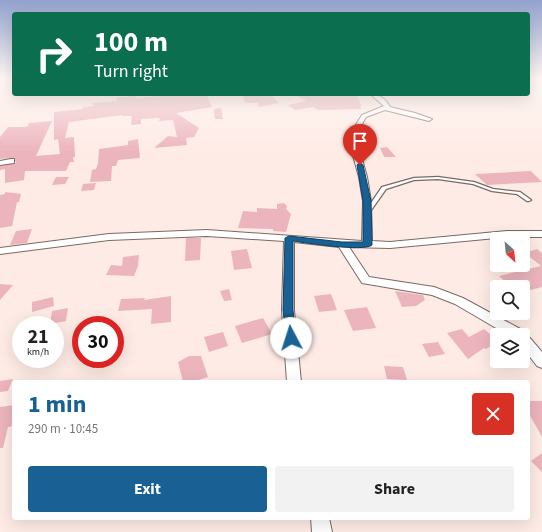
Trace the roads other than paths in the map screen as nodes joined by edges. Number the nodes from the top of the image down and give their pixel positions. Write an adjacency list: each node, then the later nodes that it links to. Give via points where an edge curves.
1 (385, 103): 2 (street, via 387,107)
2 (385, 108): 3 (street); 7 (street, via 364,116 355,130 353,141 363,177)
3 (430, 119)
4 (11, 161): 5 (street)
5 (0, 163)
6 (530, 200): 7 (lane, via 518,193 492,190 474,183 438,178 414,179 384,188)
7 (367, 212): 11 (street)
8 (542, 234): 11 (street, via 507,234)
9 (289, 238): 10 (street); 12 (street, via 207,233 109,237); 16 (street, via 288,310)
10 (342, 244): 11 (street); 13 (street, via 366,280 434,291 459,301)
11 (367, 245)
12 (0, 251)
13 (507, 328)
14 (530, 347): 15 (street)
15 (542, 362)
16 (294, 380)
17 (320, 520): 18 (street)
18 (322, 532)

